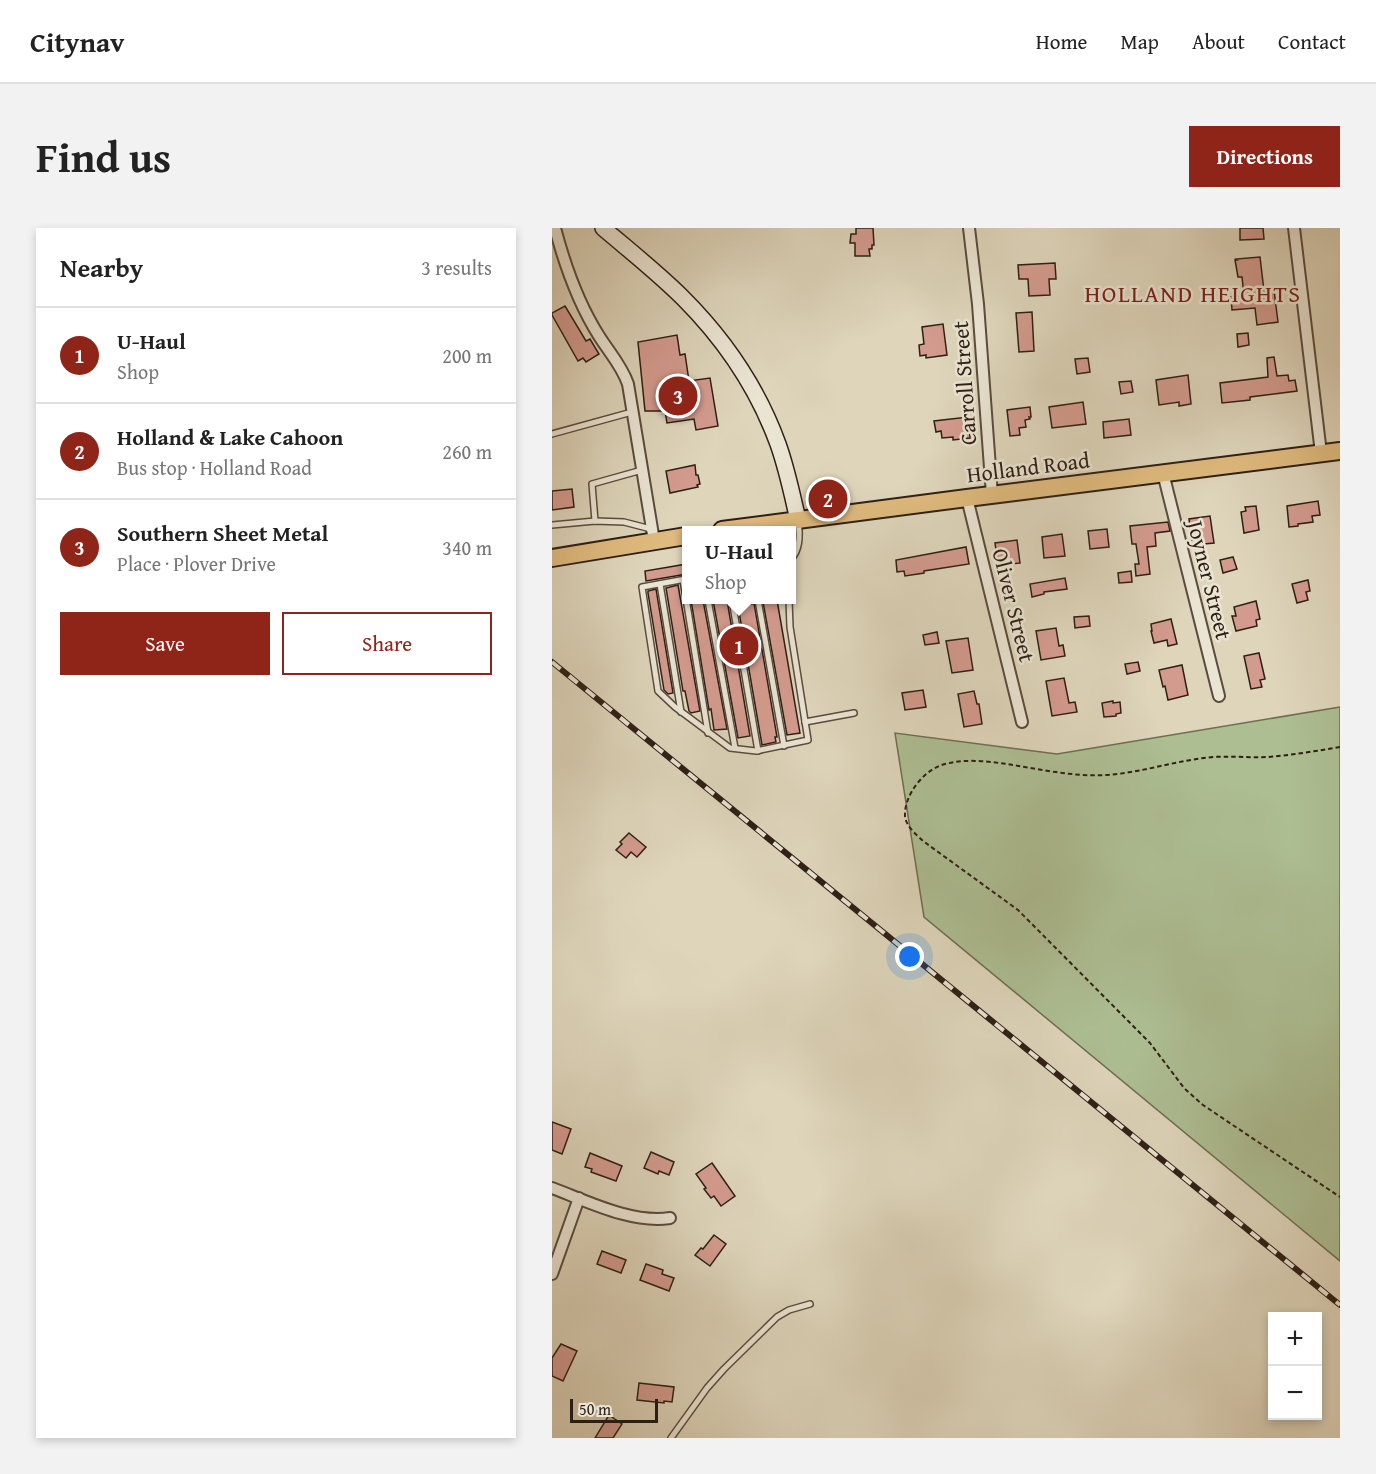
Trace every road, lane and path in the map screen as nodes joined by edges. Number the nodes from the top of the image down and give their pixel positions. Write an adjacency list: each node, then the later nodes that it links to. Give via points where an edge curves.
1 (555, 228): 5 (street, via 584,309 624,374)
2 (603, 228): 13 (street, via 684,300 728,351 751,387 778,444)
3 (969, 228): 11 (street, Carroll Street)
4 (1294, 228): 8 (street)
5 (632, 412): 6 (lane); 9 (street)
6 (552, 434)
7 (1340, 451): 8 (main road, Holland Road)
8 (1321, 453): 10 (main road, Holland Road)
9 (642, 470): 14 (lane, via 592,484); 17 (street)
10 (1163, 473): 11 (main road, Holland Road); 28 (street, Joyner Street)
11 (992, 495): 12 (main road, Holland Road)
12 (967, 498): 13 (main road, Holland Road); 32 (street, Oliver Street)
13 (798, 520): 16 (main road, Holland Road); 19 (lane)
14 (595, 521): 15 (lane); 17 (lane, via 624,522)
15 (552, 525)
16 (757, 526)
17 (653, 535): 18 (main road); 20 (main road)
18 (682, 536)
19 (796, 552)
20 (552, 558)
21 (682, 580): 22 (lane)
22 (660, 584): 29 (lane); 29 (lane, via 642,587 656,679 658,691)
23 (689, 604): 33 (lane)
24 (709, 604): 36 (lane)
25 (733, 604): 37 (lane)
26 (759, 604): 34 (lane)
27 (789, 604): 31 (lane)
28 (1220, 696)
29 (681, 712): 33 (lane)
30 (854, 713): 31 (lane)
31 (805, 722): 34 (lane, via 808,740)
32 (1022, 722)
33 (708, 733): 36 (lane)
34 (784, 746): 37 (lane)
35 (1340, 747): 39 (path, via 1267,757 1206,758 1104,775 962,761 941,765 923,777 908,801 905,816 923,841 1018,909 1150,1043 1184,1088 1203,1105)
36 (735, 748): 37 (lane)
37 (758, 751)
38 (552, 1188): 40 (street)
39 (1340, 1197)
40 (579, 1198): 41 (street, via 631,1217); 42 (street)
41 (670, 1218)
42 (552, 1274)
43 (810, 1304): 44 (lane, via 777,1317 707,1388)
44 (672, 1438)

